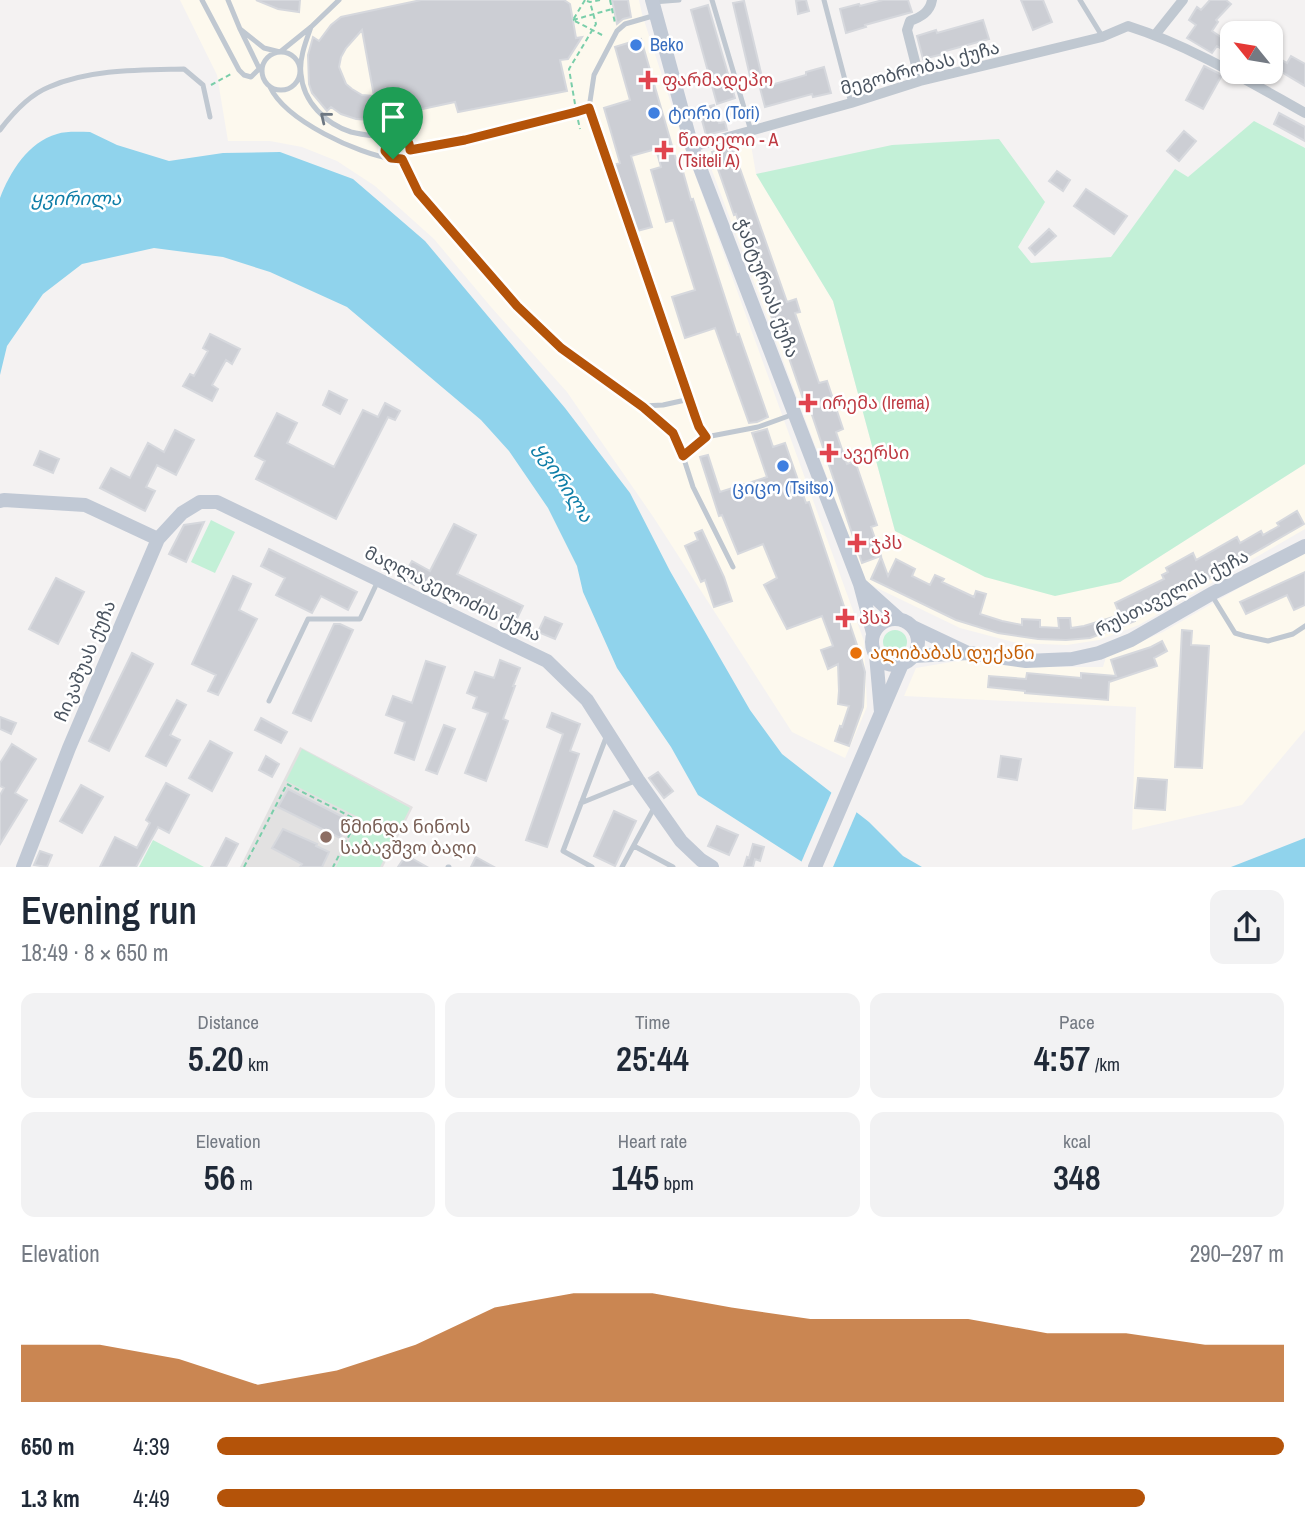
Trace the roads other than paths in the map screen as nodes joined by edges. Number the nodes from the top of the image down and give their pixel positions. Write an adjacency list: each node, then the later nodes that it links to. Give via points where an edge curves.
1 (202, 0): 16 (lane, via 239,70 251,77)
2 (228, 0): 12 (lane)
3 (338, 0): 11 (lane)
4 (679, 0): 10 (lane)
5 (712, 0): 25 (lane)
6 (824, 0): 20 (lane)
7 (932, 0): 18 (street, via 907,30)
8 (1080, 0): 14 (lane)
9 (1183, 0): 13 (street)
10 (654, 6): 21 (lane, via 617,31 594,75); 27 (street, ჭანტურიას ქუჩა)
11 (311, 27): 15 (lane); 17 (lane)
12 (240, 29): 15 (lane, via 264,48); 16 (lane)
13 (1155, 35): 14 (street, მეგობრობას ქუჩა, via 1128,26); 22 (street, მეგობრობას ქუჩა)
14 (1102, 37): 18 (street, მეგობრობას ქუჩა)
15 (280, 52): 16 (lane); 17 (lane, via 298,62)
16 (261, 67): 19 (lane)
17 (300, 72): 19 (lane, via 290,88); 26 (lane, one-way to 17, via 353,132 333,123 303,90)
18 (920, 81): 20 (street, მეგობრობას ქუჩა)
19 (271, 87): 29 (lane, via 286,107 328,136 362,152)
20 (851, 103): 25 (street, მეგობრობას ქუჩა)
21 (589, 108): 28 (lane); 31 (lane)
22 (1305, 113)
23 (210, 117): 24 (lane, via 204,85 184,69 121,70 47,87 15,110)
24 (0, 130)
25 (751, 131): 27 (street, მეგობრობას ქუჩა)
26 (389, 138): 28 (lane, via 405,137); 29 (lane, via 385,151)
27 (692, 147): 33 (street, ჭანტურიას ქუჩა)
28 (410, 150): 30 (lane)
29 (393, 159): 30 (lane)
30 (402, 159): 32 (lane, via 418,192 517,306 561,348)
31 (690, 399): 32 (lane); 34 (lane)
32 (643, 407): 35 (lane, via 673,433)
33 (794, 414): 34 (lane); 42 (street, ჭანტურიას ქუჩა)
34 (706, 437): 35 (lane)
35 (683, 456): 40 (lane, via 693,487)
36 (0, 501): 38 (street, via 85,505)
37 (217, 502): 38 (street, ჩიკაშუას ქუჩა, via 200,502 182,513); 41 (street, მაღლაკელიძის ქუჩა)
38 (158, 539): 59 (street, ჩიკაშუას ქუჩა)
39 (1305, 546): 43 (street, რუსთაველის ქუჩა)
40 (733, 567)
41 (379, 579): 51 (lane, via 360,619 308,619); 53 (street, მაღლაკელიძის ქუჩა, via 547,661 587,700)
42 (860, 584): 44 (street, ჭანტურიას ქუჩა); 47 (street, ჭანტურიას ქუჩა)
43 (1211, 594): 45 (lane, via 1235,633 1268,641); 48 (street, რუსთაველის ქუჩა, via 1099,653 1026,661)
44 (899, 619): 46 (street); 47 (street, via 886,620)
45 (1305, 626)
46 (913, 627): 48 (street, რუსთაველის ქუჩა); 50 (street, via 918,643)
47 (873, 633): 49 (street)
48 (969, 653): 50 (street, რუსთაველის ქუჩა)
49 (876, 655): 50 (street, via 890,665); 52 (street)
50 (908, 660): 52 (street)
51 (269, 701)
52 (881, 713): 63 (street)
53 (608, 733): 54 (street, მაღლაკელიძის ქუჩა); 55 (lane)
54 (638, 780): 55 (lane); 56 (street, მაღლაკელიძის ქუჩა)
55 (581, 803): 60 (lane, via 563,851)
56 (656, 805): 57 (lane); 58 (street, მაღლაკელიძის ქუჩა)
57 (634, 846): 61 (lane); 62 (lane)
58 (702, 865)
59 (23, 867)
60 (592, 867)
61 (622, 867)
62 (673, 867)
63 (816, 867)

